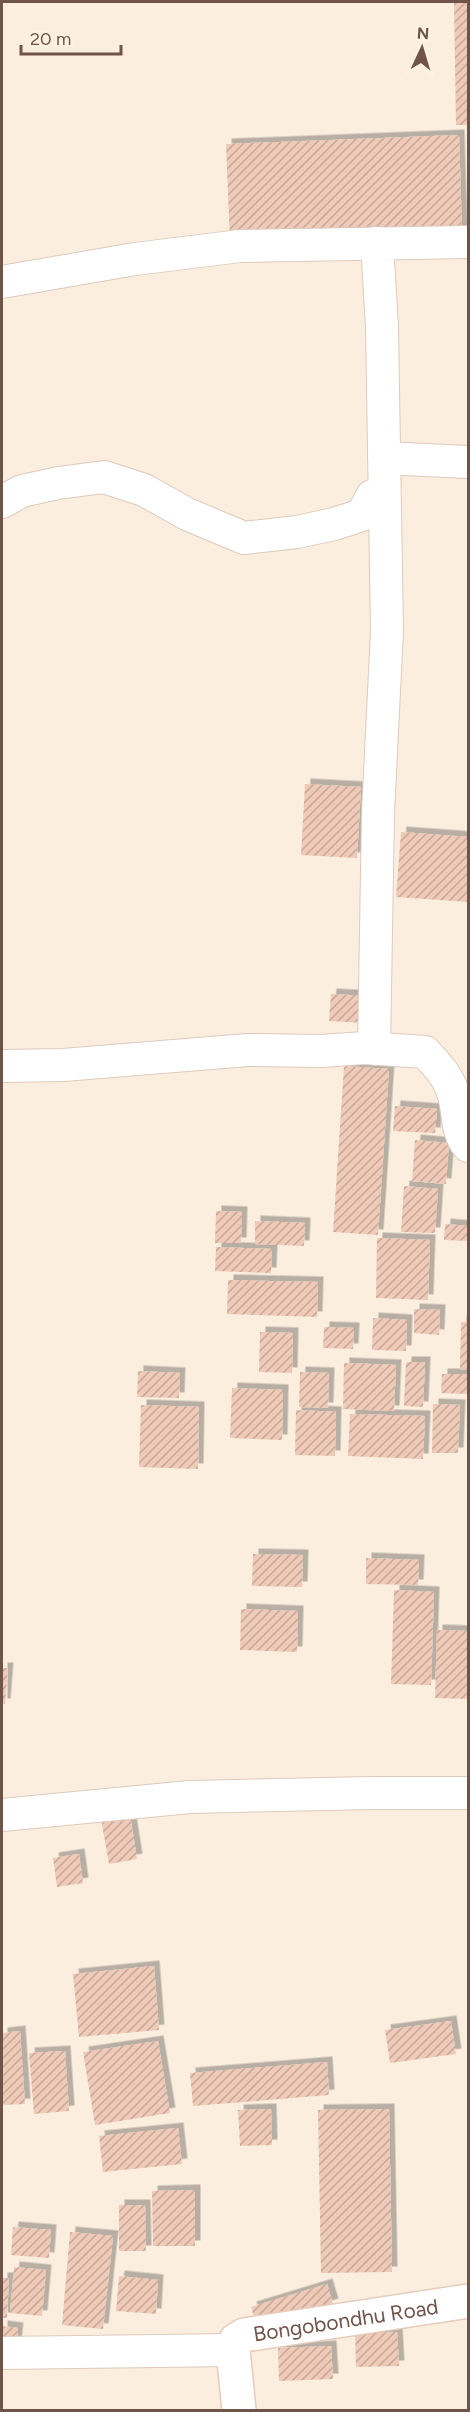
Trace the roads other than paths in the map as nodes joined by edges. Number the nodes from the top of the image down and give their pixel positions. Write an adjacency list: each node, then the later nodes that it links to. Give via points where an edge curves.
1 (468, 242): 2 (street)
2 (377, 243): 3 (street, via 240,246); 4 (street)
3 (2, 282)
4 (384, 458): 5 (street); 6 (street)
5 (468, 462)
6 (384, 493): 7 (street, via 372,496 362,515 334,524 244,538 187,514 144,490 104,477 22,491); 8 (street, via 387,631 378,813)
7 (2, 502)
8 (374, 1049): 9 (street, via 248,1050); 10 (street, via 424,1052 444,1072 454,1096 459,1131)
9 (2, 1066)
10 (468, 1146)
11 (468, 1793): 12 (street, via 190,1797)
12 (2, 1815)
13 (468, 2301): 14 (street, Bongobondhu Road, via 244,2335 236,2340)
14 (233, 2350): 15 (street, Bongobondhu Road); 16 (street, Bongobondhu Road)
15 (2, 2353)
16 (239, 2410)

